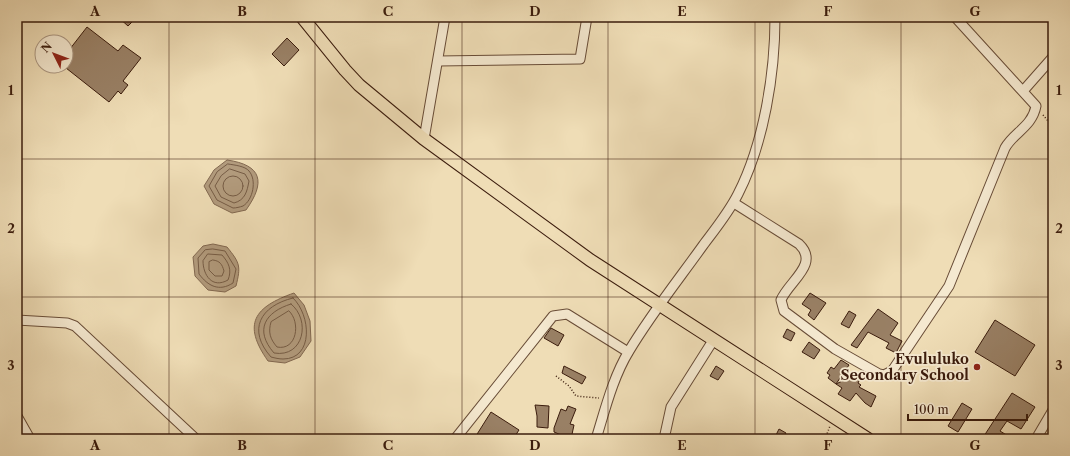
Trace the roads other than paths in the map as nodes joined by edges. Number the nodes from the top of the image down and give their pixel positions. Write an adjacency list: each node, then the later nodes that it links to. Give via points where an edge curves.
1 (302, 17): 9 (main road, via 359,85)
2 (445, 17): 7 (street)
3 (587, 17): 7 (street, via 580,59)
4 (775, 17): 10 (street, via 775,54 769,92 755,151)
5 (954, 17): 8 (street)
6 (1053, 57): 8 (street)
7 (438, 61): 9 (street)
8 (1022, 91): 10 (street, via 1036,106 1034,114 1023,131 1005,148 949,286 898,363 884,375 835,349 784,311 781,300 806,264 806,252 799,244)
9 (424, 138): 11 (main road, via 590,260)
10 (734, 203): 11 (street)
11 (660, 305): 13 (main road); 14 (street)
12 (17, 320): 18 (street, via 67,323 75,326)
13 (714, 338): 21 (street, via 671,407); 22 (main road)
14 (628, 352): 19 (street, via 567,314 553,316); 20 (street, via 613,386)
15 (1053, 410): 23 (street)
16 (17, 416): 17 (street)
17 (30, 439)
18 (196, 439)
19 (455, 439)
20 (596, 439)
21 (664, 439)
22 (868, 439)
23 (1036, 439)

